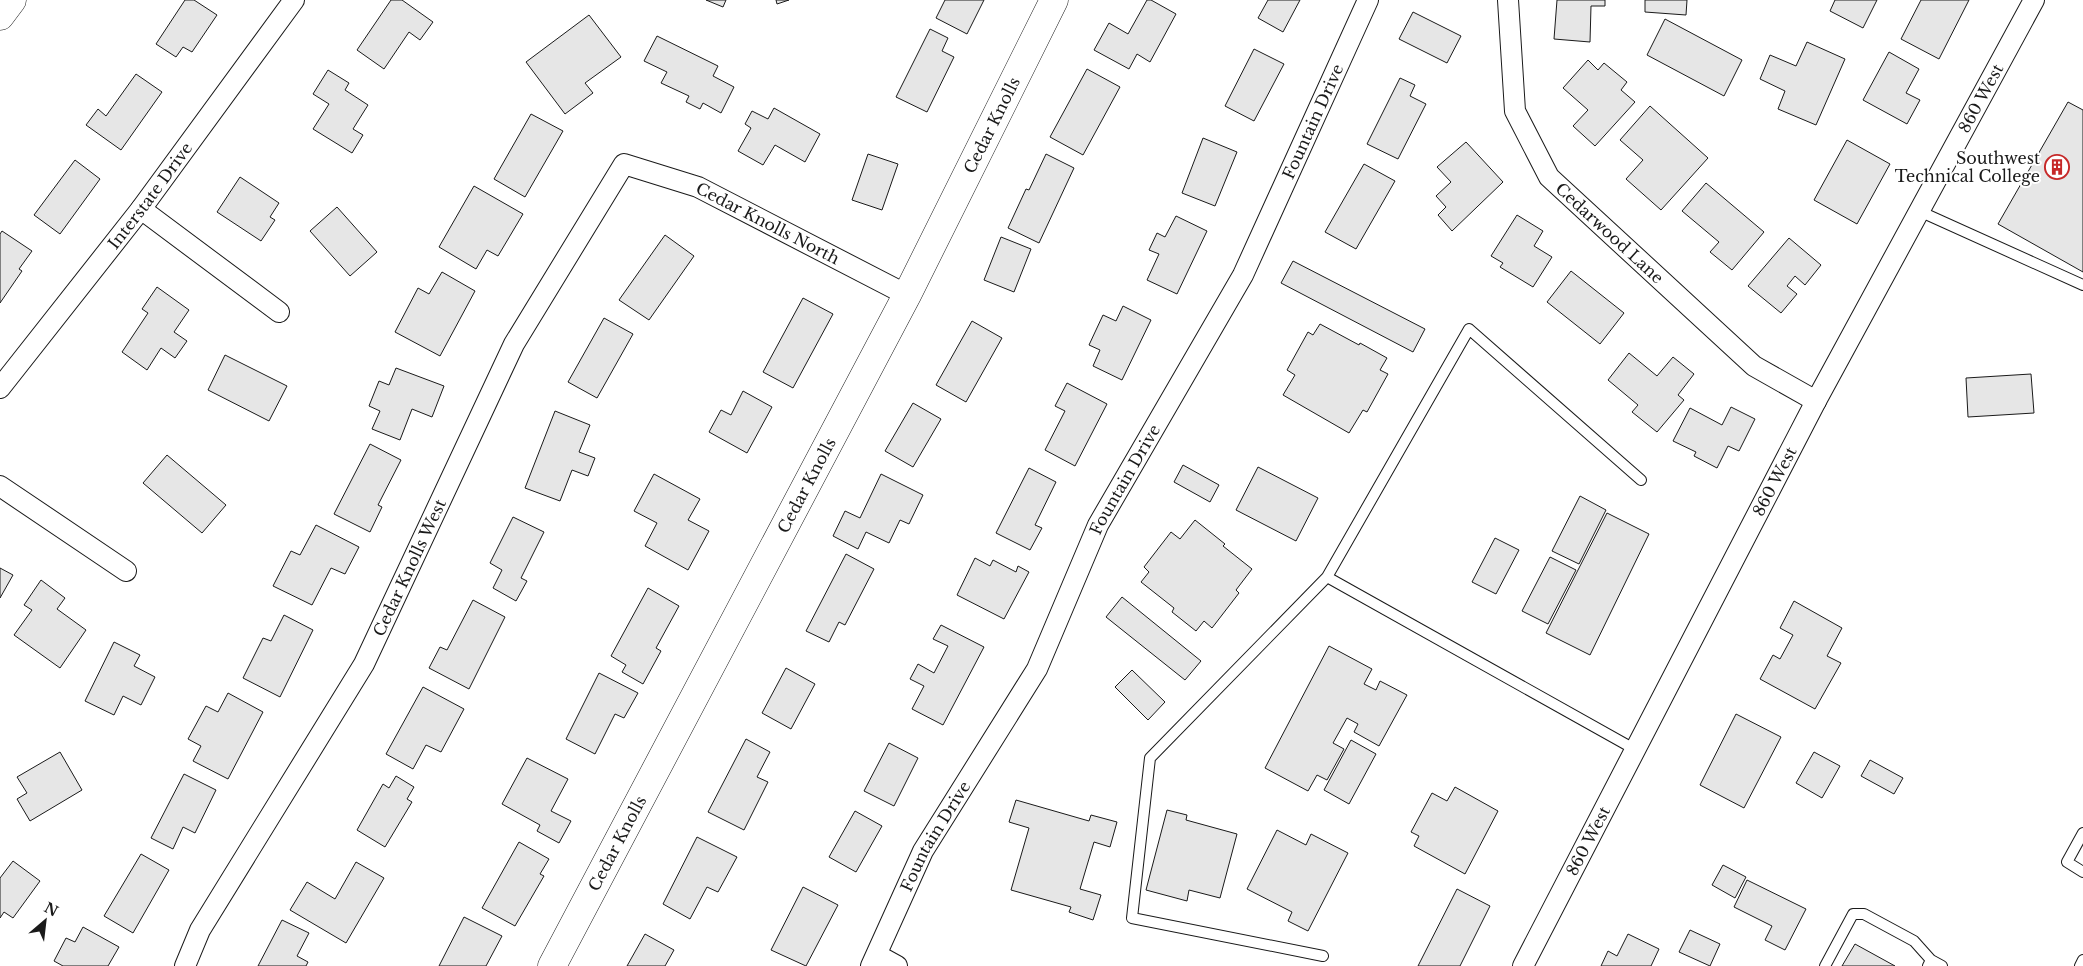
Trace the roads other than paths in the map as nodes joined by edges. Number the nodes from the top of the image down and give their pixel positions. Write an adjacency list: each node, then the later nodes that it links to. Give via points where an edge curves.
1 (12, 0): 7 (main road)
2 (294, 0): 9 (street, Interstate Drive)
3 (1054, 0): 12 (main road, Cedar Knolls)
4 (1368, 0): 25 (street, Fountain Drive, via 1243,275 1098,525 1036,669 924,851)
5 (1508, 0): 15 (street, Cedarwood Lane, via 1515,111 1549,177 1754,366)
6 (2034, 0): 10 (street, 860 West)
7 (0, 16)
8 (624, 164): 12 (street, Cedar Knolls North, via 698,187); 27 (street, Cedar Knolls West, via 514,344 364,664 200,930)
9 (141, 210): 13 (street); 14 (street, Interstate Drive)
10 (1918, 212): 11 (lane); 15 (street, 860 West)
11 (2083, 285)
12 (907, 295): 28 (main road, Cedar Knolls)
13 (279, 312)
14 (0, 388)
15 (1816, 401): 20 (street, 860 West)
16 (1641, 480): 19 (lane, via 1469,329)
17 (0, 486): 18 (street)
18 (126, 571)
19 (1327, 577): 20 (lane); 23 (lane, via 1150,758 1132,918)
20 (1636, 750): 30 (street, 860 West)
21 (2083, 833): 22 (lane, via 2067,862)
22 (2083, 872)
23 (1323, 956)
24 (2083, 960): 33 (lane)
25 (874, 961): 29 (street)
26 (1929, 963): 31 (lane, via 1914,941 1864,914 1853,914); 32 (lane)
27 (185, 966)
28 (552, 966)
29 (897, 966)
30 (1523, 966)
31 (1825, 966)
32 (1942, 966)
33 (2080, 966)

